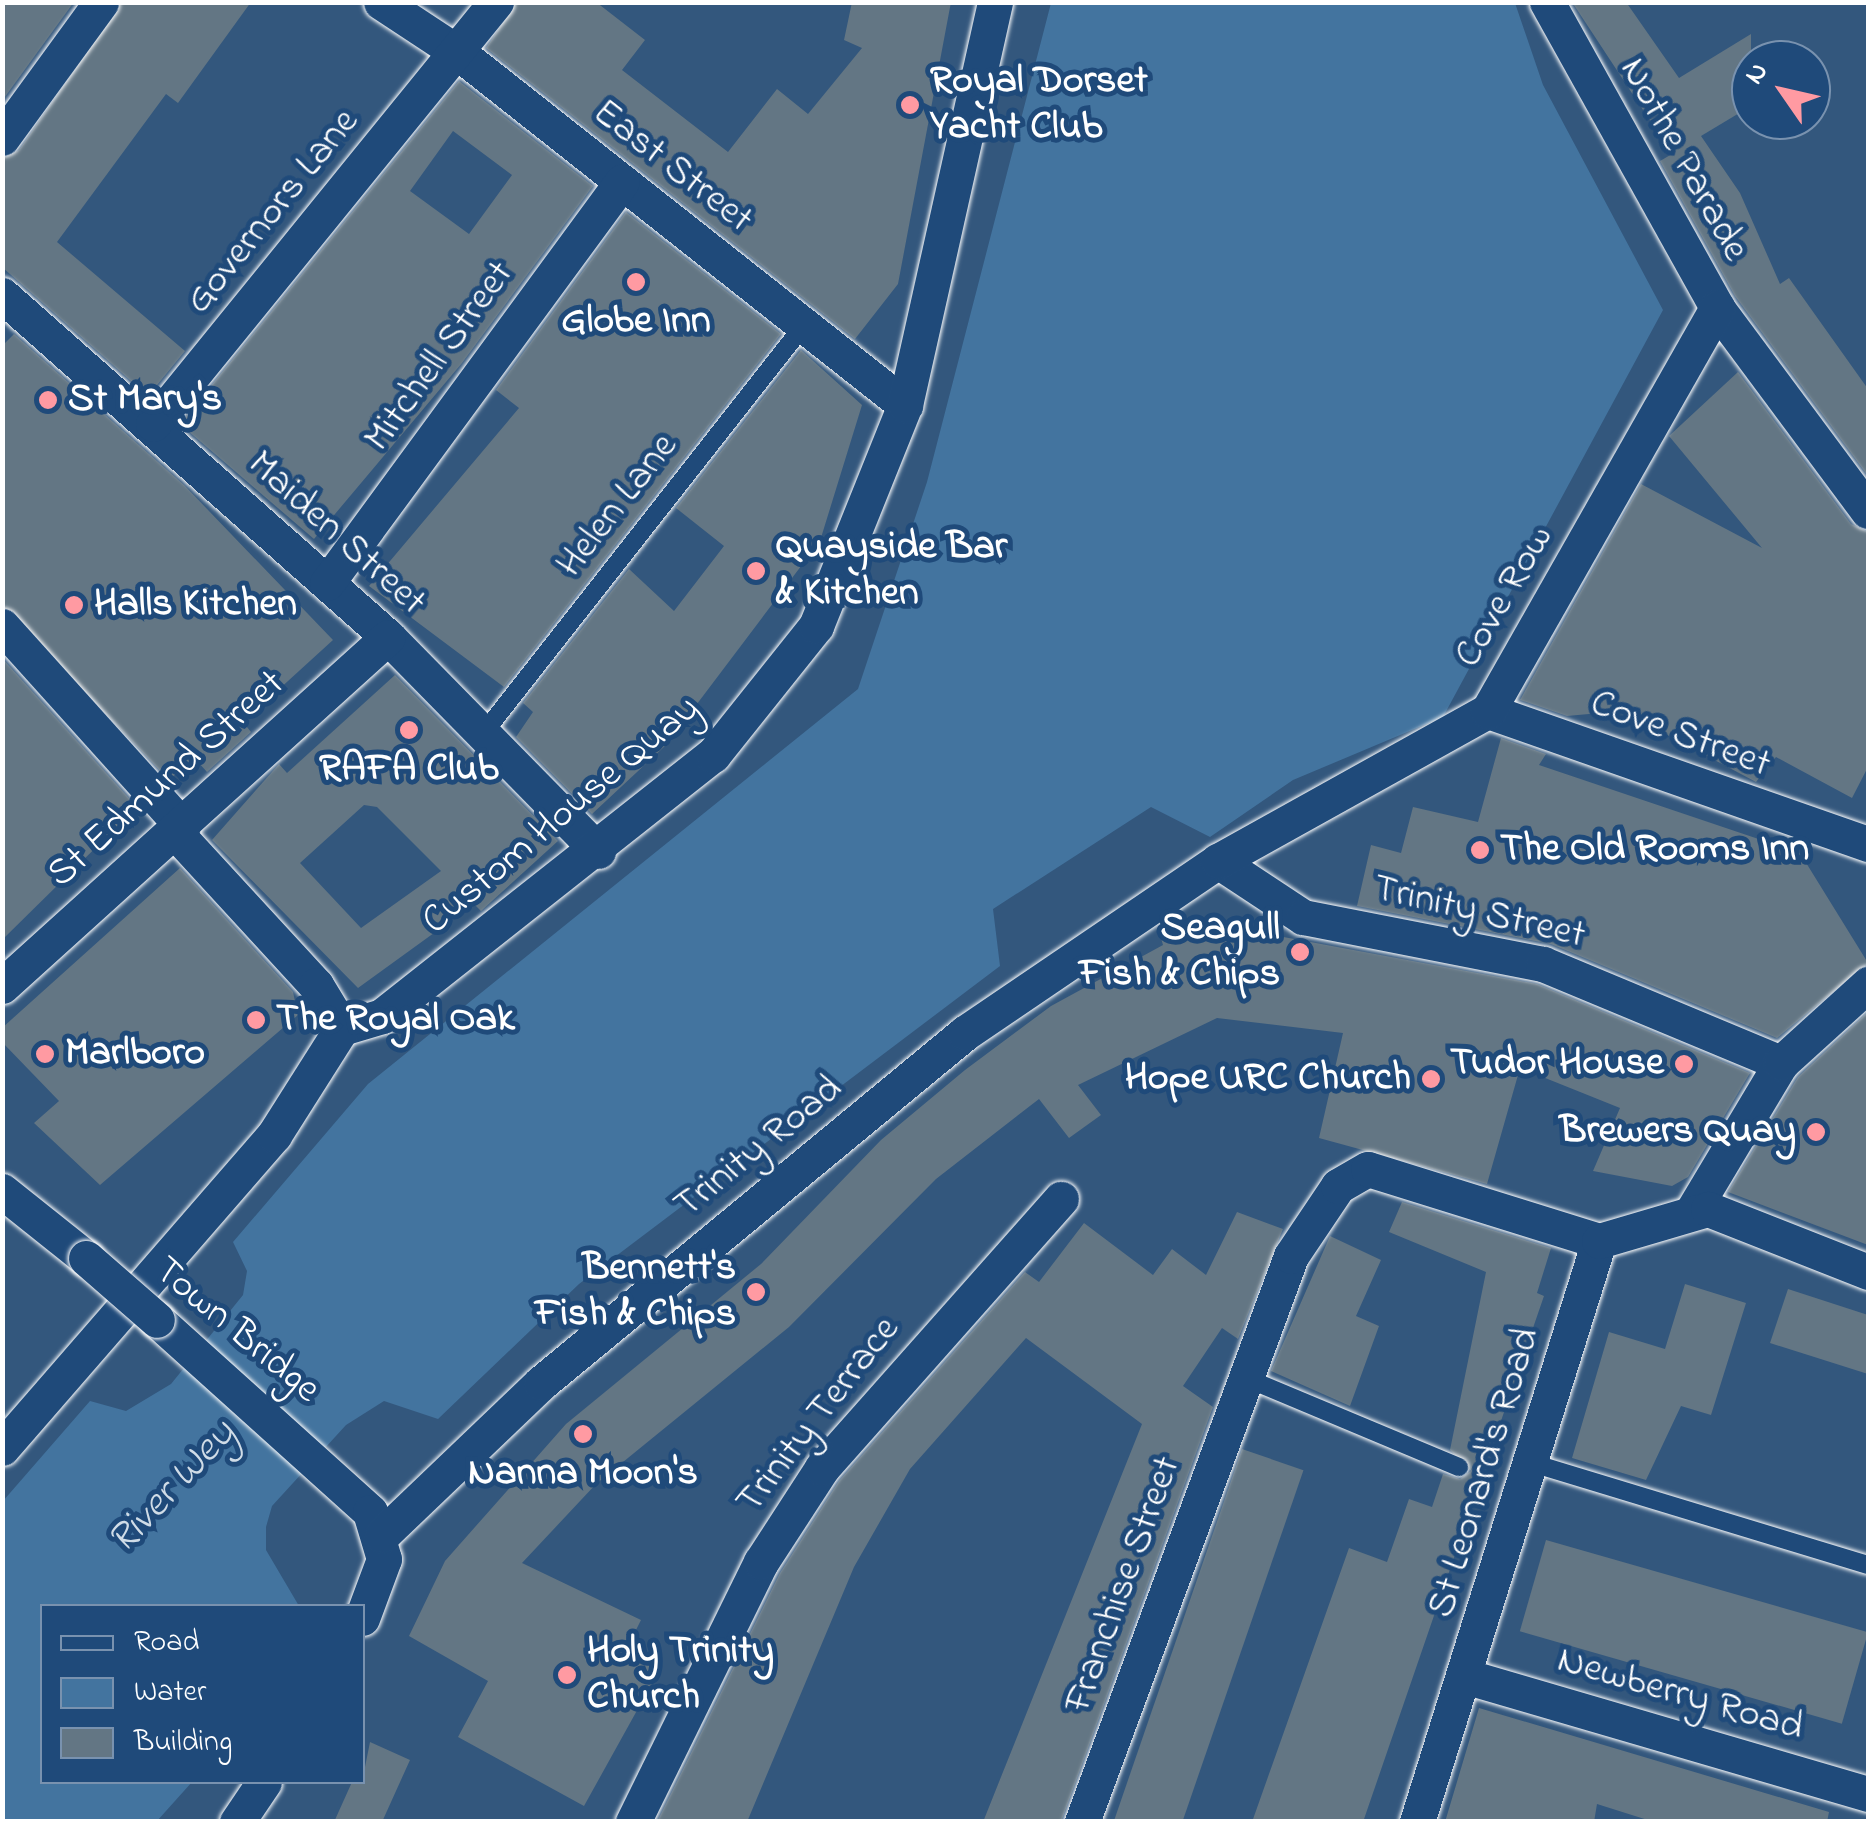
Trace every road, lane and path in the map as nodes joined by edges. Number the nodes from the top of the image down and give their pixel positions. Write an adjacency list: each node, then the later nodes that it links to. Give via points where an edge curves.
1 (101, 2): 7 (street)
2 (380, 2): 6 (street, East Street)
3 (496, 2): 6 (street, Governors Lane)
4 (995, 2): 12 (street, Custom House Quay)
5 (1547, 2): 10 (street, Nothe Parade)
6 (460, 54): 8 (street, East Street); 13 (street, Governors Lane)
7 (2, 138)
8 (622, 182): 11 (street, East Street); 15 (street, Mitchell Street)
9 (2, 295): 13 (street, Maiden Street)
10 (1717, 308): 14 (street, Nothe Parade); 18 (street, Cove Row)
11 (804, 326): 12 (street, East Street); 19 (lane, Helen Lane)
12 (905, 405): 22 (street, Custom House Quay, via 816,626 714,755)
13 (152, 424): 15 (street, Maiden Street)
14 (1868, 511)
15 (327, 582): 17 (street, Maiden Street)
16 (2, 626): 20 (street)
17 (388, 637): 19 (street, Maiden Street); 20 (street, St Edmund Street)
18 (1488, 711): 21 (street, Cove Street); 23 (street, Cove Row)
19 (486, 730): 22 (street, Maiden Street)
20 (179, 830): 25 (street, St Edmund Street); 26 (street, via 316,985)
21 (1855, 841)
22 (598, 851): 26 (street, Custom House Quay, via 382,1016)
23 (1218, 860): 27 (street, Trinity Street, via 1304,917 1543,964); 37 (street, Trinity Road, via 965,1034 540,1383)
24 (1868, 984): 27 (street)
25 (2, 986)
26 (342, 1028): 34 (street, via 274,1134)
27 (1781, 1063): 30 (street)
28 (2, 1191): 37 (street, Town Bridge, bridge, via 332,1468)
29 (1061, 1199): 44 (street, Trinity Terrace, via 822,1468 761,1562)
30 (1693, 1210): 31 (street); 32 (street)
31 (1599, 1241): 33 (street, Franchise Street, via 1368,1169 1338,1186 1291,1256); 35 (street, St Leonard's Road)
32 (1868, 1272)
33 (1246, 1378): 36 (lane); 45 (street, Franchise Street)
34 (2, 1448)
35 (1532, 1463): 38 (lane); 40 (street, St Leonard's Road)
36 (1459, 1467)
37 (382, 1535): 39 (street, via 379,1586)
38 (1868, 1565)
39 (365, 1612)
40 (1468, 1677): 42 (street, Newberry Road); 46 (street, St Leonard's Road)
41 (263, 1784): 43 (street)
42 (1868, 1794)
43 (237, 1822)
44 (633, 1822)
45 (1082, 1822)
46 (1417, 1822)

